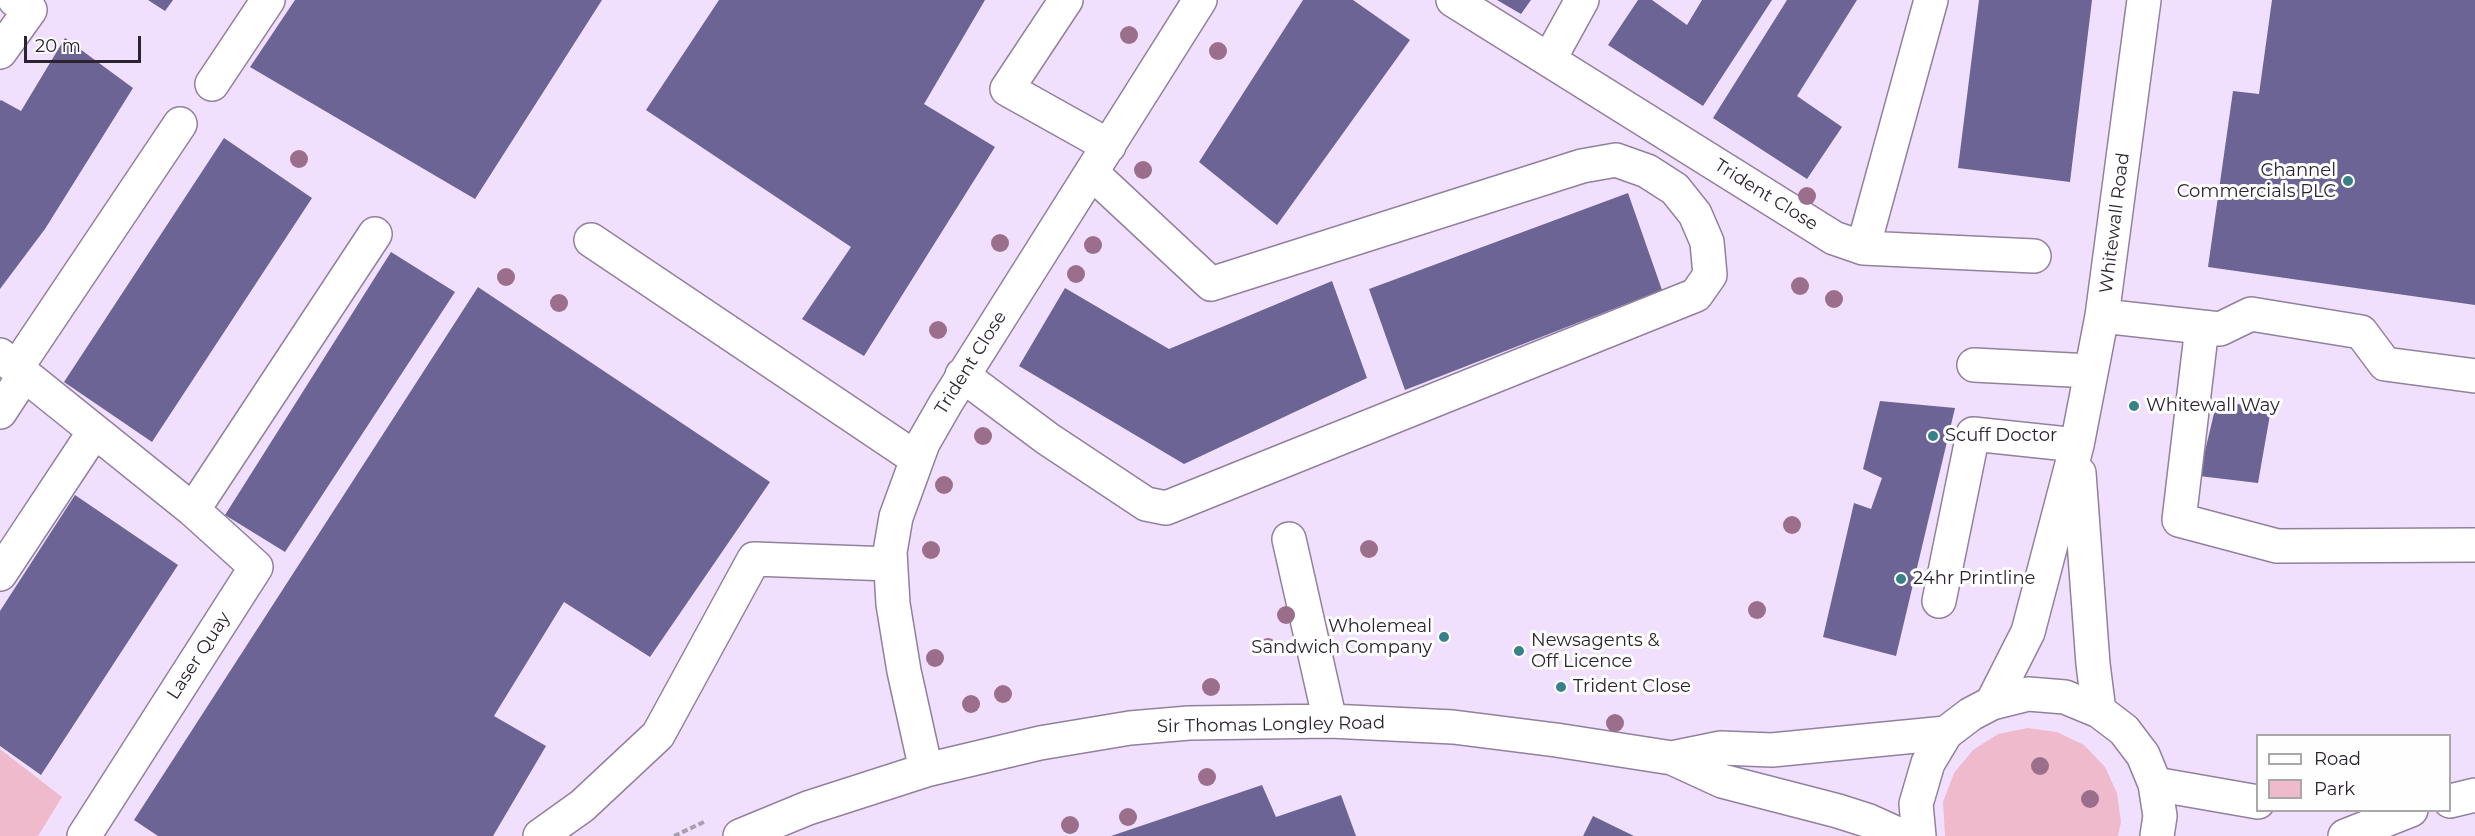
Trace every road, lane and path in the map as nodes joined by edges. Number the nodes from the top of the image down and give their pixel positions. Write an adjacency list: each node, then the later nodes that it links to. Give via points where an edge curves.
1 (15, 0): 9 (street, via 30,10)
2 (268, 0): 11 (street)
3 (1066, 0): 13 (street, via 1007,89)
4 (1200, 0): 13 (street, Trident Close)
5 (1453, 0): 10 (street, Trident Close)
6 (1582, 0): 10 (street)
7 (1931, 0): 17 (street)
8 (2144, 0): 19 (street, Whitewall Road)
9 (0, 52)
10 (1549, 60): 17 (street, Trident Close, via 1834,238)
11 (212, 84)
12 (180, 124): 21 (street)
13 (1109, 146): 14 (street, Trident Close)
14 (1092, 173): 24 (street, Trident Close); 24 (street, via 1211,284 1582,166 1616,160 1647,171 1675,189 1695,214 1707,242 1710,275 1696,295 1166,508 1146,504 1048,439)
15 (375, 234): 30 (street)
16 (591, 240): 29 (street)
17 (1863, 248): 18 (street, Trident Close)
18 (2034, 256)
19 (2103, 315): 20 (street); 23 (street, Whitewall Road)
20 (2202, 327): 25 (street, via 2220,329 2252,314 2361,332 2385,364); 32 (street, via 2179,520 2277,546)
21 (14, 365): 26 (street); 27 (street, Laser Quay)
22 (1974, 365): 23 (street)
23 (2091, 371): 28 (street, Whitewall Road)
24 (962, 375): 29 (street, Trident Close)
25 (2475, 376)
26 (0, 412)
27 (94, 432): 30 (street, Laser Quay); 34 (street)
28 (2077, 445): 35 (street, via 1973,434); 36 (street, Whitewall Road, via 2028,632); 37 (street, Whitewall Road)
29 (917, 459): 33 (street, Trident Close, via 896,517)
30 (193, 510): 47 (street, Laser Quay, via 256,567)
31 (1289, 539): 38 (street)
32 (2475, 545)
33 (890, 564): 41 (street, Trident Close, via 898,644); 48 (street, via 754,559 658,735 582,806)
34 (0, 574)
35 (1939, 601)
36 (1992, 702): 37 (street, via 2028,694 2056,696); 39 (street)
37 (2099, 711): 42 (street, via 2124,730 2143,755)
38 (1330, 721): 40 (street, Sir Thomas Longley Road, via 1453,727); 41 (street, Sir Thomas Longley Road, via 1130,728 1040,743)
39 (1946, 733): 40 (street, Sir Thomas Longley Road, via 1772,750 1721,748); 51 (street, via 1928,763 1916,804)
40 (1672, 758): 50 (street, Sir Thomas Longley Road, via 1722,781 1838,811)
41 (926, 770): 49 (street, Sir Thomas Longley Road, via 808,808)
42 (2155, 784): 45 (street); 52 (street, via 2160,816)
43 (2475, 795): 44 (street)
44 (2451, 801)
45 (2256, 802)
46 (2402, 812): 53 (street)
47 (90, 827)
48 (540, 836)
49 (740, 836)
50 (1902, 836)
51 (1919, 836)
52 (2157, 836)
53 (2345, 836)

